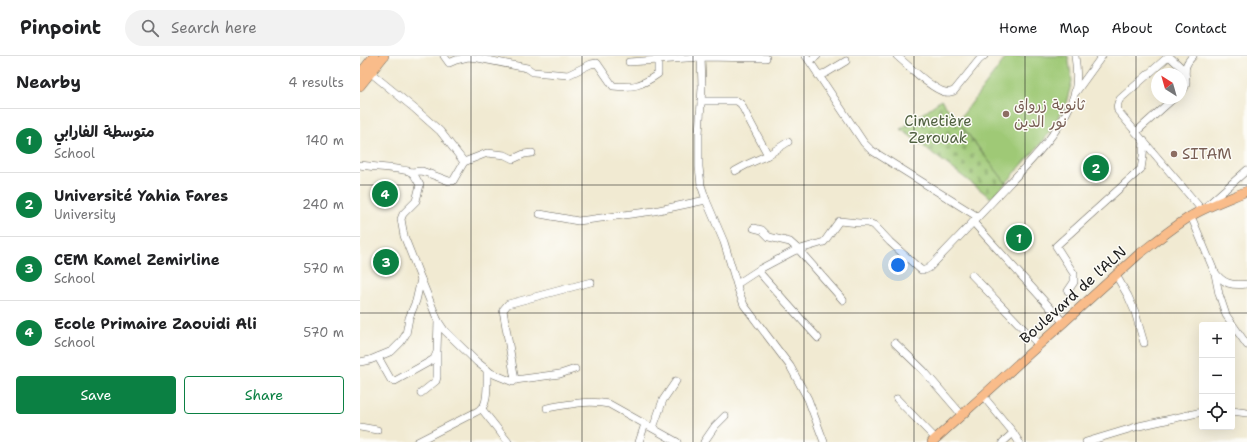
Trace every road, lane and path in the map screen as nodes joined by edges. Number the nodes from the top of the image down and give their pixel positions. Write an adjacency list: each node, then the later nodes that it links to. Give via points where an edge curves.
1 (374, 56): 21 (main road)
2 (384, 56): 20 (main road)
3 (444, 56): 15 (street, via 449,63 478,58 527,68 533,72 568,75 597,63 613,86 624,87 637,87 658,74)
4 (701, 56): 12 (street); 13 (street); 25 (street)
5 (817, 56): 14 (street)
6 (897, 56): 7 (street, via 935,88 950,93)
7 (984, 56)
8 (1075, 56): 24 (street, via 1077,80)
9 (1102, 56): 24 (street)
10 (1169, 56): 18 (street); 27 (street, via 1117,104 1118,111)
11 (1193, 56): 19 (street)
12 (692, 57): 15 (street)
13 (766, 58)
14 (808, 59): 22 (street)
15 (658, 60): 17 (street)
16 (846, 61): 22 (street)
17 (629, 62)
18 (1182, 68)
19 (1186, 68)
20 (371, 73): 23 (main road); 32 (street, via 440,131)
21 (360, 74)
22 (818, 75): 42 (street, via 867,146)
23 (360, 86)
24 (1074, 94): 42 (street, via 1069,107 1045,144)
25 (701, 101): 31 (street, via 737,101 741,104); 38 (street, via 699,167)
26 (1167, 104): 27 (street)
27 (1136, 132): 28 (street)
28 (1144, 141): 39 (street); 53 (street, via 1141,169 1056,246 1074,274 1074,282)
29 (788, 142): 31 (street)
30 (532, 153): 32 (street, via 513,159 505,155 487,154)
31 (768, 155): 35 (street)
32 (464, 162): 36 (street, via 453,181 422,171)
33 (360, 165): 36 (street)
34 (1247, 170): 39 (street)
35 (735, 171)
36 (411, 172): 49 (street, via 420,185 416,201 401,219 404,236)
37 (1247, 191): 39 (main road, Boulevard de l'ALN)
38 (706, 200): 40 (street, via 654,211 578,221); 51 (street, via 724,242)
39 (1202, 210): 41 (main road, Boulevard de l'ALN)
40 (540, 214)
41 (1191, 216): 46 (street); 48 (main road, Boulevard de l'ALN, via 1138,255)
42 (976, 220): 44 (street, via 925,270 921,270 874,225 868,223 839,221 824,242); 56 (street)
43 (754, 228): 44 (street, via 769,236 790,242)
44 (799, 250): 45 (street); 54 (street)
45 (758, 271): 51 (street); 57 (street)
46 (1214, 272): 52 (street, via 1227,284); 61 (street, via 1226,315)
47 (972, 275): 60 (street)
48 (1116, 275): 56 (main road, Boulevard de l'ALN); 59 (street, via 1135,312)
49 (421, 279): 55 (street); 63 (street, via 406,334 392,351)
50 (591, 282): 67 (street, via 508,304 505,307 503,310)
51 (737, 284): 90 (street, via 744,305 790,366 802,387)
52 (1247, 284)
53 (1068, 292)
54 (843, 300)
55 (438, 321): 62 (street); 66 (street, via 454,341)
56 (1064, 323): 60 (main road, Boulevard de l'ALN)
57 (818, 338)
58 (895, 342): 77 (street)
59 (1144, 344)
60 (1040, 345): 70 (main road, Boulevard de l'ALN)
61 (1247, 345)
62 (437, 352): 63 (street, via 434,359 395,381 391,380); 69 (street, via 436,381)
63 (378, 357): 64 (street)
64 (360, 362)
65 (574, 369): 67 (street, via 560,374)
66 (487, 370): 67 (street, via 513,382); 72 (street, via 485,404)
67 (516, 380)
68 (676, 381): 81 (street, via 663,400)
69 (421, 393)
70 (983, 396): 77 (main road, Boulevard de l'ALN); 83 (street)
71 (897, 399): 84 (street)
72 (481, 408): 85 (street, via 474,414); 86 (street)
73 (547, 408): 79 (street, via 579,402 600,402 609,404)
74 (1235, 411): 76 (street)
75 (1199, 413): 93 (street, via 1139,426)
76 (1247, 413)
77 (962, 415): 84 (main road, Boulevard de l'ALN)
78 (725, 416): 89 (street)
79 (645, 424): 81 (street); 87 (street)
80 (360, 427): 82 (street)
81 (653, 428): 88 (street)
82 (377, 430)
83 (1013, 433): 91 (street); 92 (street)
84 (934, 440)
85 (417, 442)
86 (507, 442)
87 (638, 442)
88 (677, 442)
89 (704, 442)
90 (824, 442)
91 (1003, 442)
92 (1019, 442)
93 (1086, 442)

